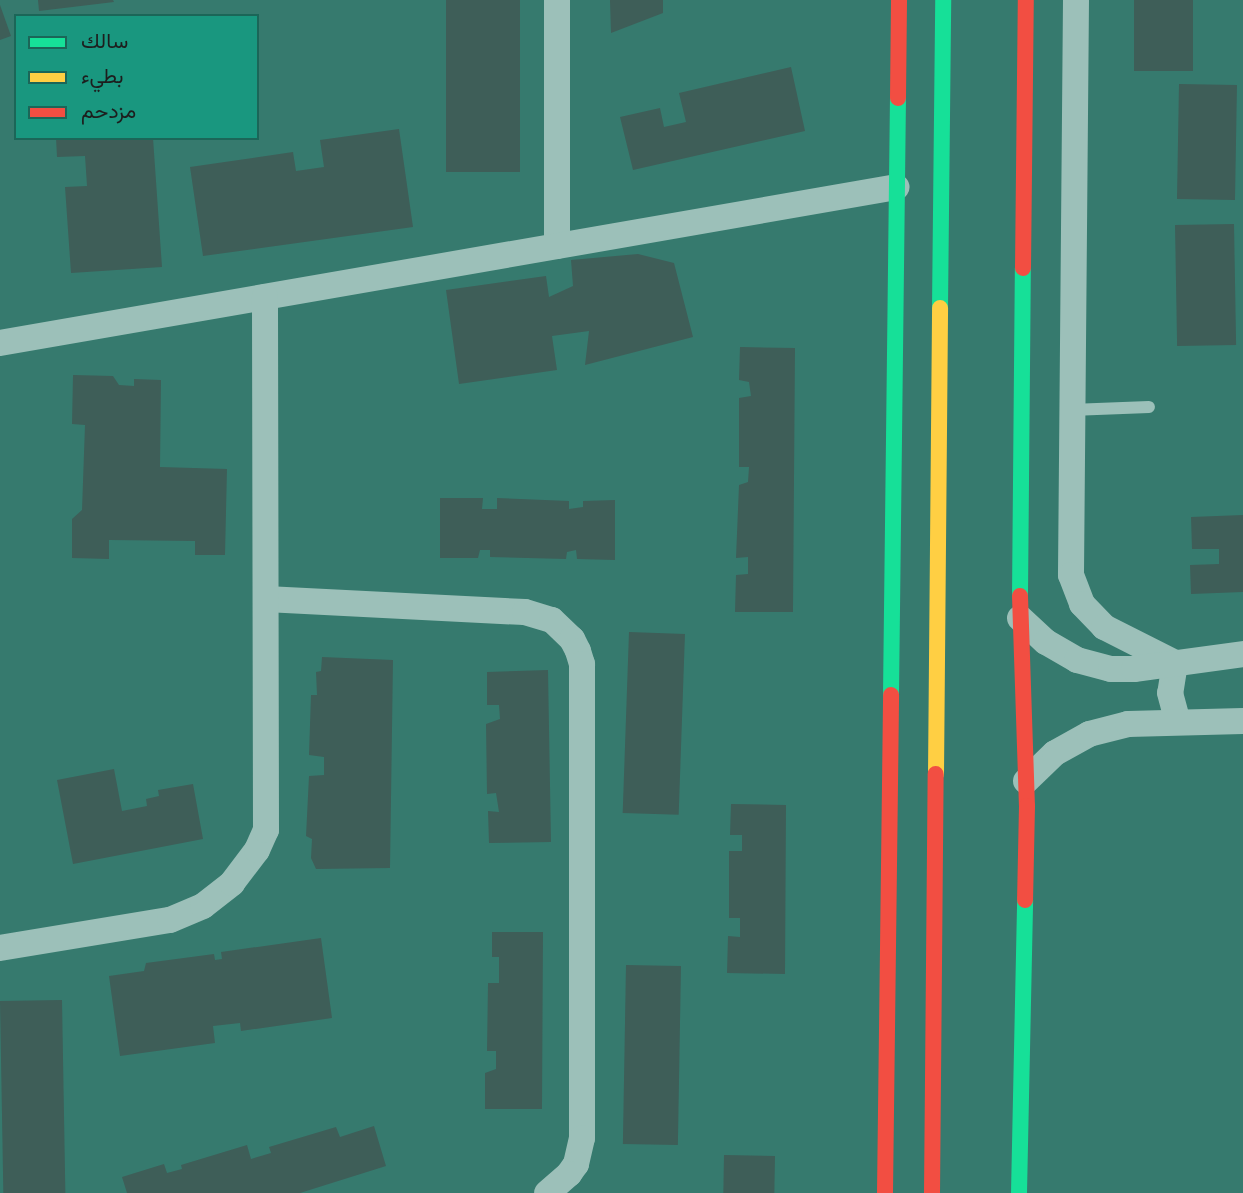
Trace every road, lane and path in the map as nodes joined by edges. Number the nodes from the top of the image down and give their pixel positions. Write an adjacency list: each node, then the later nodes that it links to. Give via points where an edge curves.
1 (557, 0): 7 (street)
2 (899, 0): 6 (street)
3 (943, 0): 22 (street)
4 (1026, 0): 13 (street)
5 (1076, 0): 11 (street)
6 (897, 187): 7 (street); 21 (street)
7 (557, 246): 8 (street)
8 (265, 297): 9 (street); 12 (street)
9 (0, 343)
10 (1149, 407): 11 (lane)
11 (1071, 410): 15 (street, via 1070,560 1075,590 1104,627)
12 (266, 599): 19 (street, via 267,830 246,867 203,906 170,920); 20 (street, via 525,612 552,620 578,651 582,664 582,1138 576,1164)
13 (1020, 618): 15 (street, via 1046,642 1088,663 1111,669); 18 (street)
14 (1243, 654): 15 (street)
15 (1175, 663): 17 (street, via 1170,693)
16 (1243, 721): 17 (street)
17 (1178, 722): 18 (street, via 1128,723 1089,734 1055,753)
18 (1026, 781): 23 (street)
19 (0, 948)
20 (547, 1193)
21 (885, 1193)
22 (932, 1193)
23 (1018, 1193)

